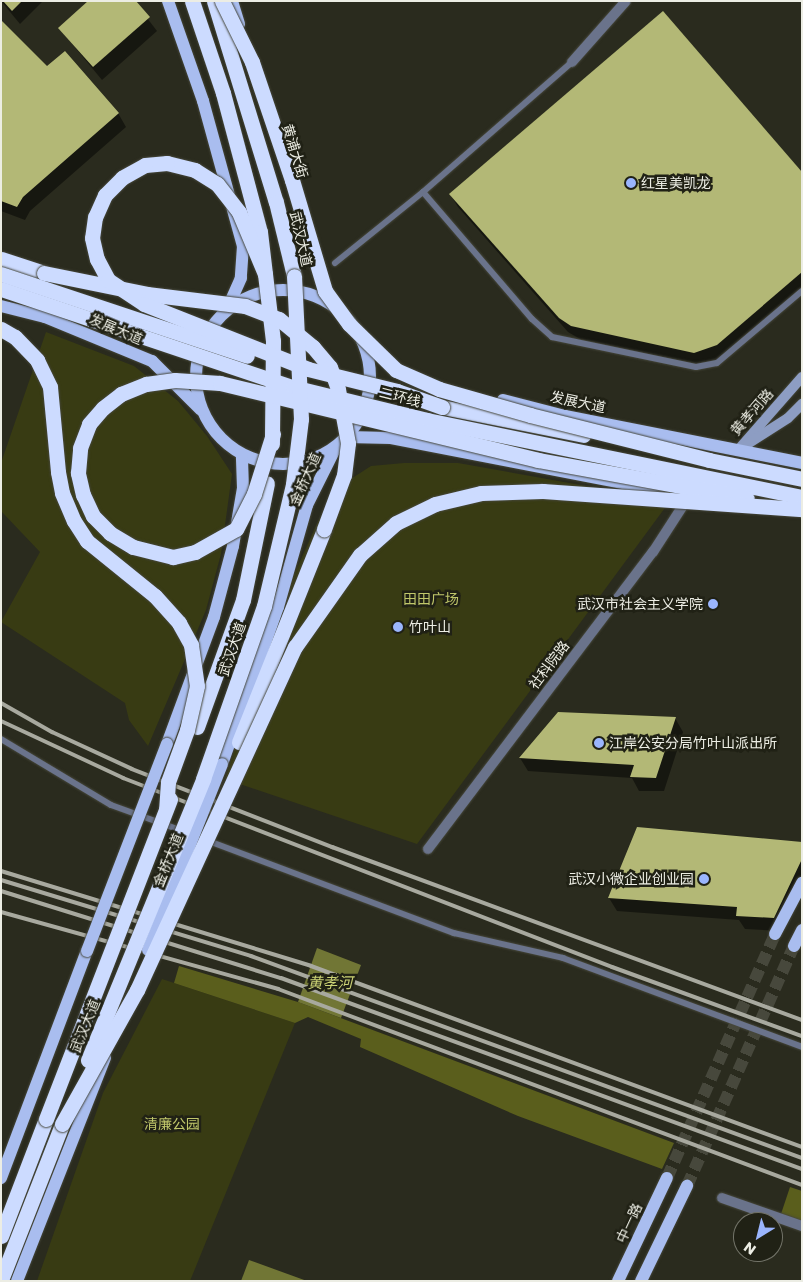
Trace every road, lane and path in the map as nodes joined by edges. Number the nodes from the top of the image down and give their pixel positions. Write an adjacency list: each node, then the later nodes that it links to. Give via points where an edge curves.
1 (168, 1): 18 (main road, via 204,101 243,246 241,278)
2 (192, 1): 13 (highway, 武汉大道, bridge, via 222,93 260,232)
3 (214, 1): 48 (highway, 武汉大道, bridge, via 273,193 294,276 301,419 296,459 261,615 181,835)
4 (222, 1): 31 (highway, bridge, via 252,62 325,291 370,347 396,370 439,389)
5 (232, 1): 17 (main road, 黄浦大街, via 315,270)
6 (626, 1): 7 (street)
7 (572, 62): 8 (lane)
8 (423, 192): 11 (lane); 15 (lane, via 532,319 552,337 696,366 717,363)
9 (1, 254): 19 (main road)
10 (1, 259): 40 (highway, bridge, via 96,285 212,300 270,316 313,347 330,367 338,389 348,443 344,475 247,721)
11 (335, 263)
12 (1, 274): 24 (highway, 二环线, bridge, via 291,371)
13 (265, 274): 24 (highway, bridge, via 239,212 217,184 195,170 167,163 145,165 122,178 105,195 95,217 92,238 97,259 108,280 144,304 308,369 397,390); 26 (highway, 武汉大道, bridge, via 273,341)
14 (1, 290): 35 (highway, 二环线, bridge, via 294,387 427,420)
15 (802, 291)
16 (1, 306): 25 (main road, 发展大道, via 45,317 152,361)
17 (336, 308): 18 (main road, via 315,296 292,290 269,290 246,297); 21 (main road)
18 (226, 310): 19 (main road)
19 (212, 326): 25 (main road, via 198,352 195,381)
20 (1, 329): 39 (highway, bridge, via 15,337 37,360 50,387 58,472 62,493 74,521 87,541 154,596 179,624 191,645 197,686 187,730 168,782)
21 (360, 337): 27 (main road, via 368,357 368,400); 29 (main road, 发展大道, via 433,380 476,393 565,416)
22 (802, 377): 29 (main road, 黄孝河路)
23 (802, 404): 29 (main road, 黄孝河路, via 788,418)
24 (442, 406): 31 (highway, 二环线, bridge)
25 (202, 410): 30 (main road, via 218,436)
26 (273, 434): 36 (highway, bridge, via 254,494 236,529 195,552 172,557 133,547 110,533 93,516 83,496 78,473 80,448 89,424 121,394 146,384 175,380 220,382 538,460); 39 (highway, 武汉大道, bridge, via 267,483 243,600)
27 (347, 437): 28 (main road); 34 (main road, via 391,438)
28 (336, 447): 30 (main road, via 314,459 290,464 265,463); 58 (main road, 金桥大道, bridge, via 307,505 278,607 222,764)
29 (738, 450): 32 (main road, 发展大道); 34 (main road)
30 (242, 454): 49 (main road, bridge, via 243,488 233,546 214,617)
31 (709, 460): 33 (highway, 二环线, bridge)
32 (802, 463)
33 (802, 479)
34 (689, 496): 37 (main road); 41 (street, 社科院路, via 653,552)
35 (802, 497)
36 (802, 509): 40 (highway, bridge, via 544,491 481,493 435,504 396,523 360,555 295,648)
37 (802, 516)
38 (1, 739): 46 (lane, via 111,805 454,933 563,958)
39 (166, 808): 47 (highway, 武汉大道, bridge)
40 (207, 835): 48 (highway, bridge, via 136,990)
41 (428, 850)
42 (802, 883): 44 (main road)
43 (802, 930): 45 (main road)
44 (775, 934)
45 (794, 946)
46 (802, 1047)
47 (46, 1119): 54 (highway); 56 (highway, 武汉大道)
48 (62, 1124): 57 (highway, 武汉大道)
49 (5, 1156): 50 (main road)
50 (1, 1178)
51 (667, 1178): 59 (main road, 中一路)
52 (687, 1186): 60 (main road)
53 (722, 1198): 55 (street)
54 (1, 1207)
55 (802, 1226)
56 (1, 1236)
57 (1, 1280)
58 (17, 1281)
59 (618, 1281)
60 (641, 1281)

